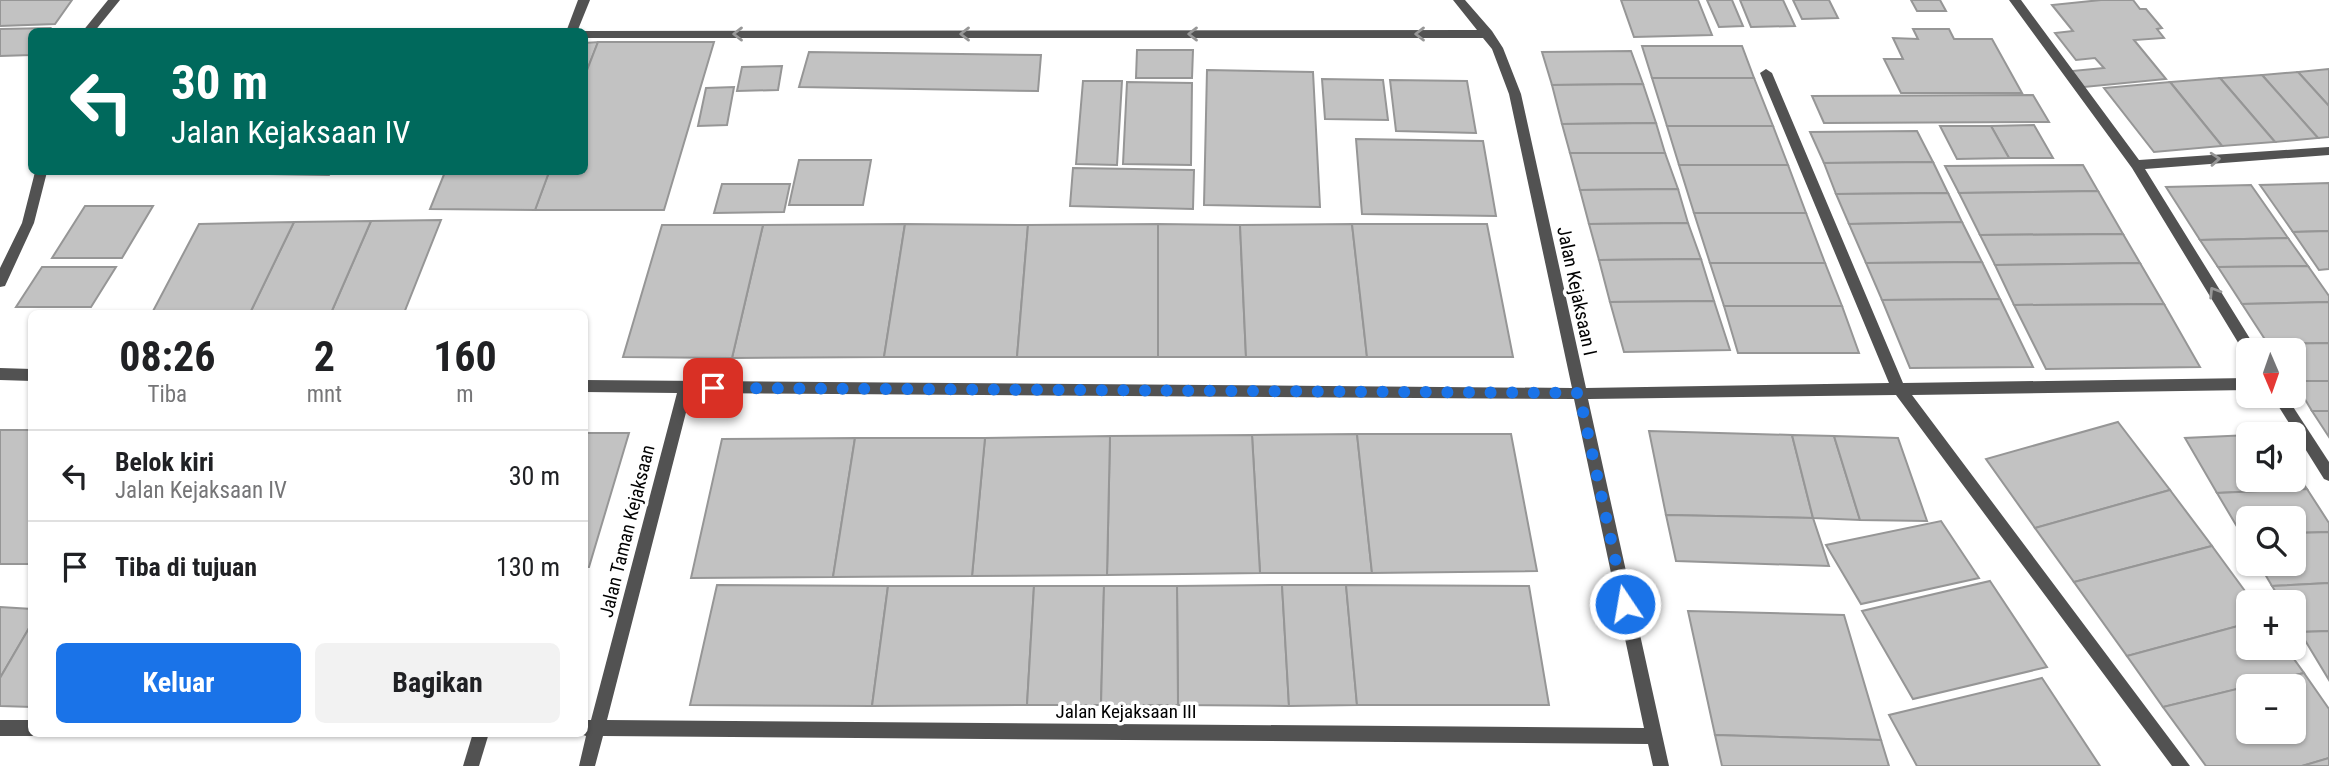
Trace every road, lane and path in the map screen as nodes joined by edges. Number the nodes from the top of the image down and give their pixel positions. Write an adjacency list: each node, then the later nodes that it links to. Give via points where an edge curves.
1 (114, 0): 5 (street)
2 (584, 0): 6 (street)
3 (1459, 0): 8 (street, Jalan Kejaksaan I)
4 (2015, 0): 11 (street)
5 (91, 28)
6 (573, 28)
7 (588, 34): 8 (street, one-way to 7)
8 (1488, 34): 21 (street, Jalan Kejaksaan I, via 1515,94)
9 (1766, 74): 19 (street)
10 (2329, 151): 11 (street, one-way to 10)
11 (2136, 165): 14 (street, one-way to 11)
12 (40, 175): 13 (street, via 28,223)
13 (0, 282)
14 (2243, 338)
15 (0, 374): 16 (street)
16 (28, 375)
17 (2236, 384): 19 (street)
18 (588, 386): 20 (street)
19 (1898, 387): 21 (street); 32 (street)
20 (685, 388): 21 (street); 26 (street, Jalan Taman Kejaksaan)
21 (1579, 393): 27 (street, Jalan Kejaksaan I)
22 (2287, 408): 23 (street)
23 (2329, 475)
24 (0, 728): 25 (street)
25 (28, 728)
26 (591, 728): 27 (street, Jalan Kejaksaan III); 30 (street, Jalan Taman Kejaksaan)
27 (1654, 736): 31 (street, Jalan Kejaksaan I)
28 (480, 737): 29 (street)
29 (471, 766)
30 (587, 766)
31 (1661, 766)
32 (2182, 766)

